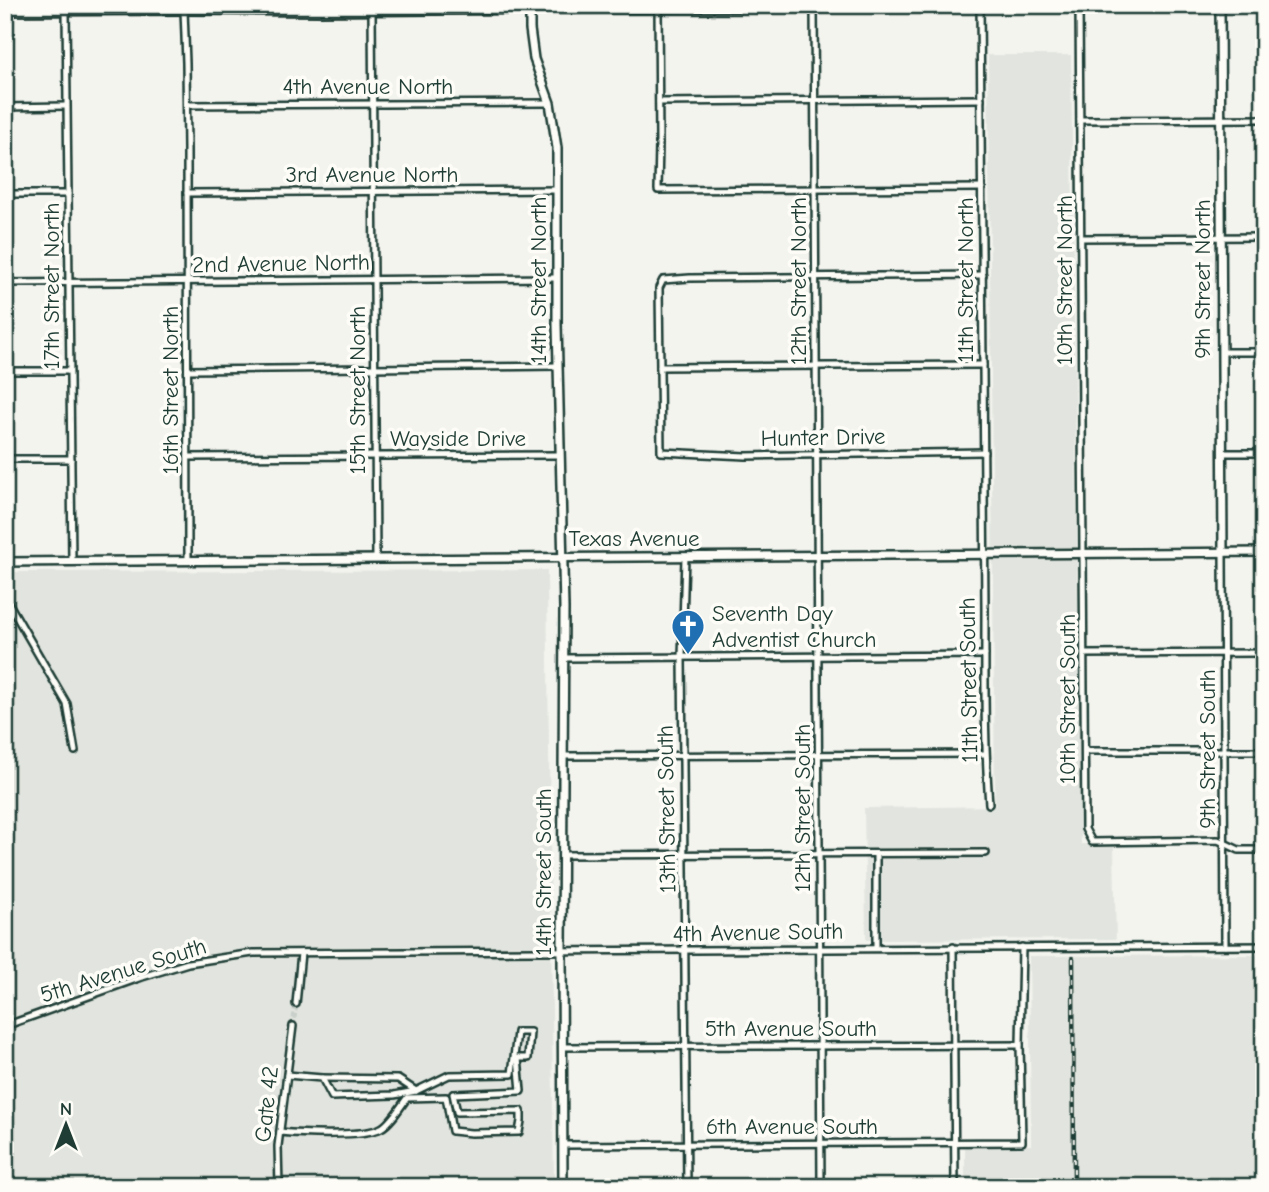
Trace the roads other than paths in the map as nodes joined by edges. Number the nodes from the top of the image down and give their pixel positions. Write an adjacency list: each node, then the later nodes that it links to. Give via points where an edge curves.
1 (960, 5): 7 (street)
2 (980, 5): 14 (street, 11th Street North)
3 (1041, 5): 8 (street)
4 (1158, 5): 8 (street)
5 (1220, 5): 22 (street, 9th Street North)
6 (658, 6): 7 (street); 9 (street); 16 (street)
7 (814, 6): 15 (street, 12th Street North)
8 (1079, 6): 24 (street, 10th Street North)
9 (530, 7): 13 (street); 18 (street, 14th Street North, via 534,58)
10 (184, 10): 12 (street); 13 (street); 19 (street, 16th Street North)
11 (5, 11): 12 (street)
12 (66, 11): 20 (street, 17th Street North)
13 (372, 11): 17 (street, 15th Street North)
14 (981, 99): 15 (street); 25 (street, 11th Street North)
15 (814, 100): 16 (street); 26 (street, 12th Street North)
16 (659, 102): 26 (street, via 658,190)
17 (373, 103): 18 (street, 4th Avenue North); 19 (street, 4th Avenue North); 28 (street, 15th Street North)
18 (550, 103): 27 (street, 14th Street North)
19 (187, 105): 29 (street, 16th Street North)
20 (66, 106): 21 (street); 31 (street, 17th Street North)
21 (5, 107)
22 (1221, 119): 23 (street); 24 (street); 32 (street, 9th Street North)
23 (1264, 119)
24 (1080, 120): 34 (street, 10th Street North)
25 (982, 188): 26 (street); 35 (street, 11th Street North)
26 (815, 189): 36 (street, 12th Street North)
27 (556, 190): 28 (street, 3rd Avenue North); 37 (street, 14th Street North)
28 (373, 192): 29 (street, 3rd Avenue North); 38 (street, 15th Street North)
29 (187, 193): 39 (street, 16th Street North)
30 (5, 194): 31 (street)
31 (68, 194): 40 (street, 17th Street North)
32 (1221, 237): 33 (street); 34 (street); 42 (street, 9th Street North)
33 (1264, 237)
34 (1081, 238): 63 (street, 10th Street North)
35 (983, 275): 36 (street); 44 (street, 11th Street North)
36 (816, 277): 46 (street, 12th Street North); 47 (street, via 665,280 659,288)
37 (557, 278): 38 (street, 2nd Avenue North); 45 (street, 14th Street North)
38 (374, 279): 39 (street, 2nd Avenue North); 48 (street, 15th Street North)
39 (188, 281): 40 (street, 2nd Avenue North); 49 (street, 16th Street North)
40 (69, 282): 41 (street, 2nd Avenue North); 51 (street, 17th Street North)
41 (5, 283)
42 (1222, 352): 43 (street); 53 (street, 9th Street North)
43 (1264, 352)
44 (983, 365): 46 (street); 52 (street, 11th Street North)
45 (558, 366): 48 (street); 55 (street, 14th Street North)
46 (816, 366): 47 (street); 56 (street, 12th Street North)
47 (660, 367): 56 (street, Hunter Drive, via 661,452)
48 (375, 368): 49 (street); 57 (street, 15th Street North)
49 (188, 370): 58 (street, 16th Street North)
50 (5, 371): 51 (street)
51 (69, 371): 60 (street, 17th Street North)
52 (984, 452): 56 (street, Hunter Drive); 64 (street, 11th Street North)
53 (1223, 453): 54 (street); 62 (street, 9th Street North)
54 (1264, 453)
55 (560, 455): 57 (street, Wayside Drive); 67 (street, 14th Street North)
56 (817, 455): 65 (street, 12th Street North)
57 (375, 456): 58 (street, Wayside Drive); 68 (street, 15th Street North)
58 (188, 457): 70 (street, 16th Street North)
59 (5, 459): 60 (street)
60 (71, 459): 69 (street, 17th Street North)
61 (1264, 552): 62 (street, Texas Avenue)
62 (1223, 553): 63 (street, Texas Avenue); 73 (street, 9th Street South)
63 (1083, 554): 64 (street, Texas Avenue); 75 (street, 10th Street South)
64 (985, 555): 65 (street, Texas Avenue); 76 (street, 11th Street South)
65 (818, 556): 66 (street, Texas Avenue); 77 (street, 12th Street South)
66 (685, 557): 67 (street, Texas Avenue); 78 (street, 13th Street South)
67 (562, 558): 68 (street, Texas Avenue); 79 (street, 14th Street South)
68 (376, 559): 70 (street, Texas Avenue)
69 (72, 561): 70 (street, Texas Avenue); 71 (street, Texas Avenue)
70 (188, 561)
71 (5, 562)
72 (5, 597): 80 (street, via 67,704)
73 (1224, 653): 74 (street); 75 (street); 82 (street, 9th Street South)
74 (1264, 653)
75 (1084, 654): 81 (street, 10th Street South)
76 (985, 655): 77 (street); 84 (street, 11th Street South)
77 (818, 656): 78 (street); 85 (street, 12th Street South)
78 (682, 657): 79 (street); 86 (street, 13th Street South)
79 (564, 658): 87 (street, 14th Street South)
80 (75, 751)
81 (1085, 751): 82 (street); 89 (street, 10th Street South, via 1085,829 1092,842)
82 (1224, 751): 83 (street); 89 (street, 9th Street South)
83 (1264, 751)
84 (985, 754): 85 (street); 88 (street, 11th Street South)
85 (819, 755): 86 (street); 91 (street, 12th Street South)
86 (683, 756): 87 (street); 93 (street, 13th Street South)
87 (563, 757): 94 (street, 14th Street South)
88 (989, 804)
89 (1225, 843): 90 (street, via 1239,850); 96 (street, 9th Street South)
90 (1264, 850)
91 (820, 853): 93 (street); 95 (street); 100 (street, 12th Street South)
92 (986, 853): 95 (street)
93 (684, 854): 94 (street); 102 (street, 13th Street South)
94 (562, 855): 103 (street, 14th Street South)
95 (876, 855): 101 (street)
96 (1225, 946): 97 (street, 4th Avenue South); 99 (street, 4th Avenue South)
97 (1264, 946)
98 (953, 947): 99 (street, 4th Avenue South); 101 (street, 4th Avenue South); 109 (street)
99 (1022, 947): 110 (street)
100 (820, 948): 101 (street, 4th Avenue South); 102 (street, 4th Avenue South); 113 (street, 12th Street South)
101 (876, 948)
102 (685, 950): 103 (street, 4th Avenue South); 112 (street, 13th Street South)
103 (562, 952): 105 (street, 4th Avenue South); 111 (street, 14th Street South)
104 (253, 953): 105 (street, 4th Avenue South); 107 (street, 5th Avenue South, via 188,963)
105 (302, 953): 106 (street)
106 (296, 1004)
107 (5, 1026)
108 (293, 1026): 114 (street, Gate 42)
109 (954, 1045): 110 (street, 5th Avenue South); 113 (street, 5th Avenue South); 119 (street)
110 (1020, 1045): 119 (street, 6th Avenue South, via 1022,1142)
111 (562, 1046): 112 (street, 5th Avenue South); 121 (street, 14th Street South)
112 (686, 1046): 113 (street, 5th Avenue South); 120 (street, 13th Street South)
113 (821, 1046): 118 (street, 12th Street South)
114 (287, 1074): 115 (street); 117 (street, Gate 42)
115 (322, 1079): 116 (street, via 398,1079); 116 (street, via 332,1097)
116 (416, 1091): 117 (street, via 449,1075 512,1074 517,1032 530,1032 528,1058 518,1058 521,1091 453,1094 457,1112 521,1111 519,1132 452,1131 446,1097 428,1096 407,1098 382,1128 358,1133)
117 (280, 1132): 122 (street, Gate 42)
118 (821, 1143): 119 (street, 6th Avenue South); 120 (street, 6th Avenue South); 125 (street, 12th Street South)
119 (955, 1143): 126 (street)
120 (687, 1144): 121 (street, 6th Avenue South); 124 (street, 13th Street South)
121 (563, 1145): 123 (street, 14th Street South)
122 (279, 1187)
123 (563, 1187)
124 (687, 1187)
125 (821, 1187)
126 (955, 1187)

